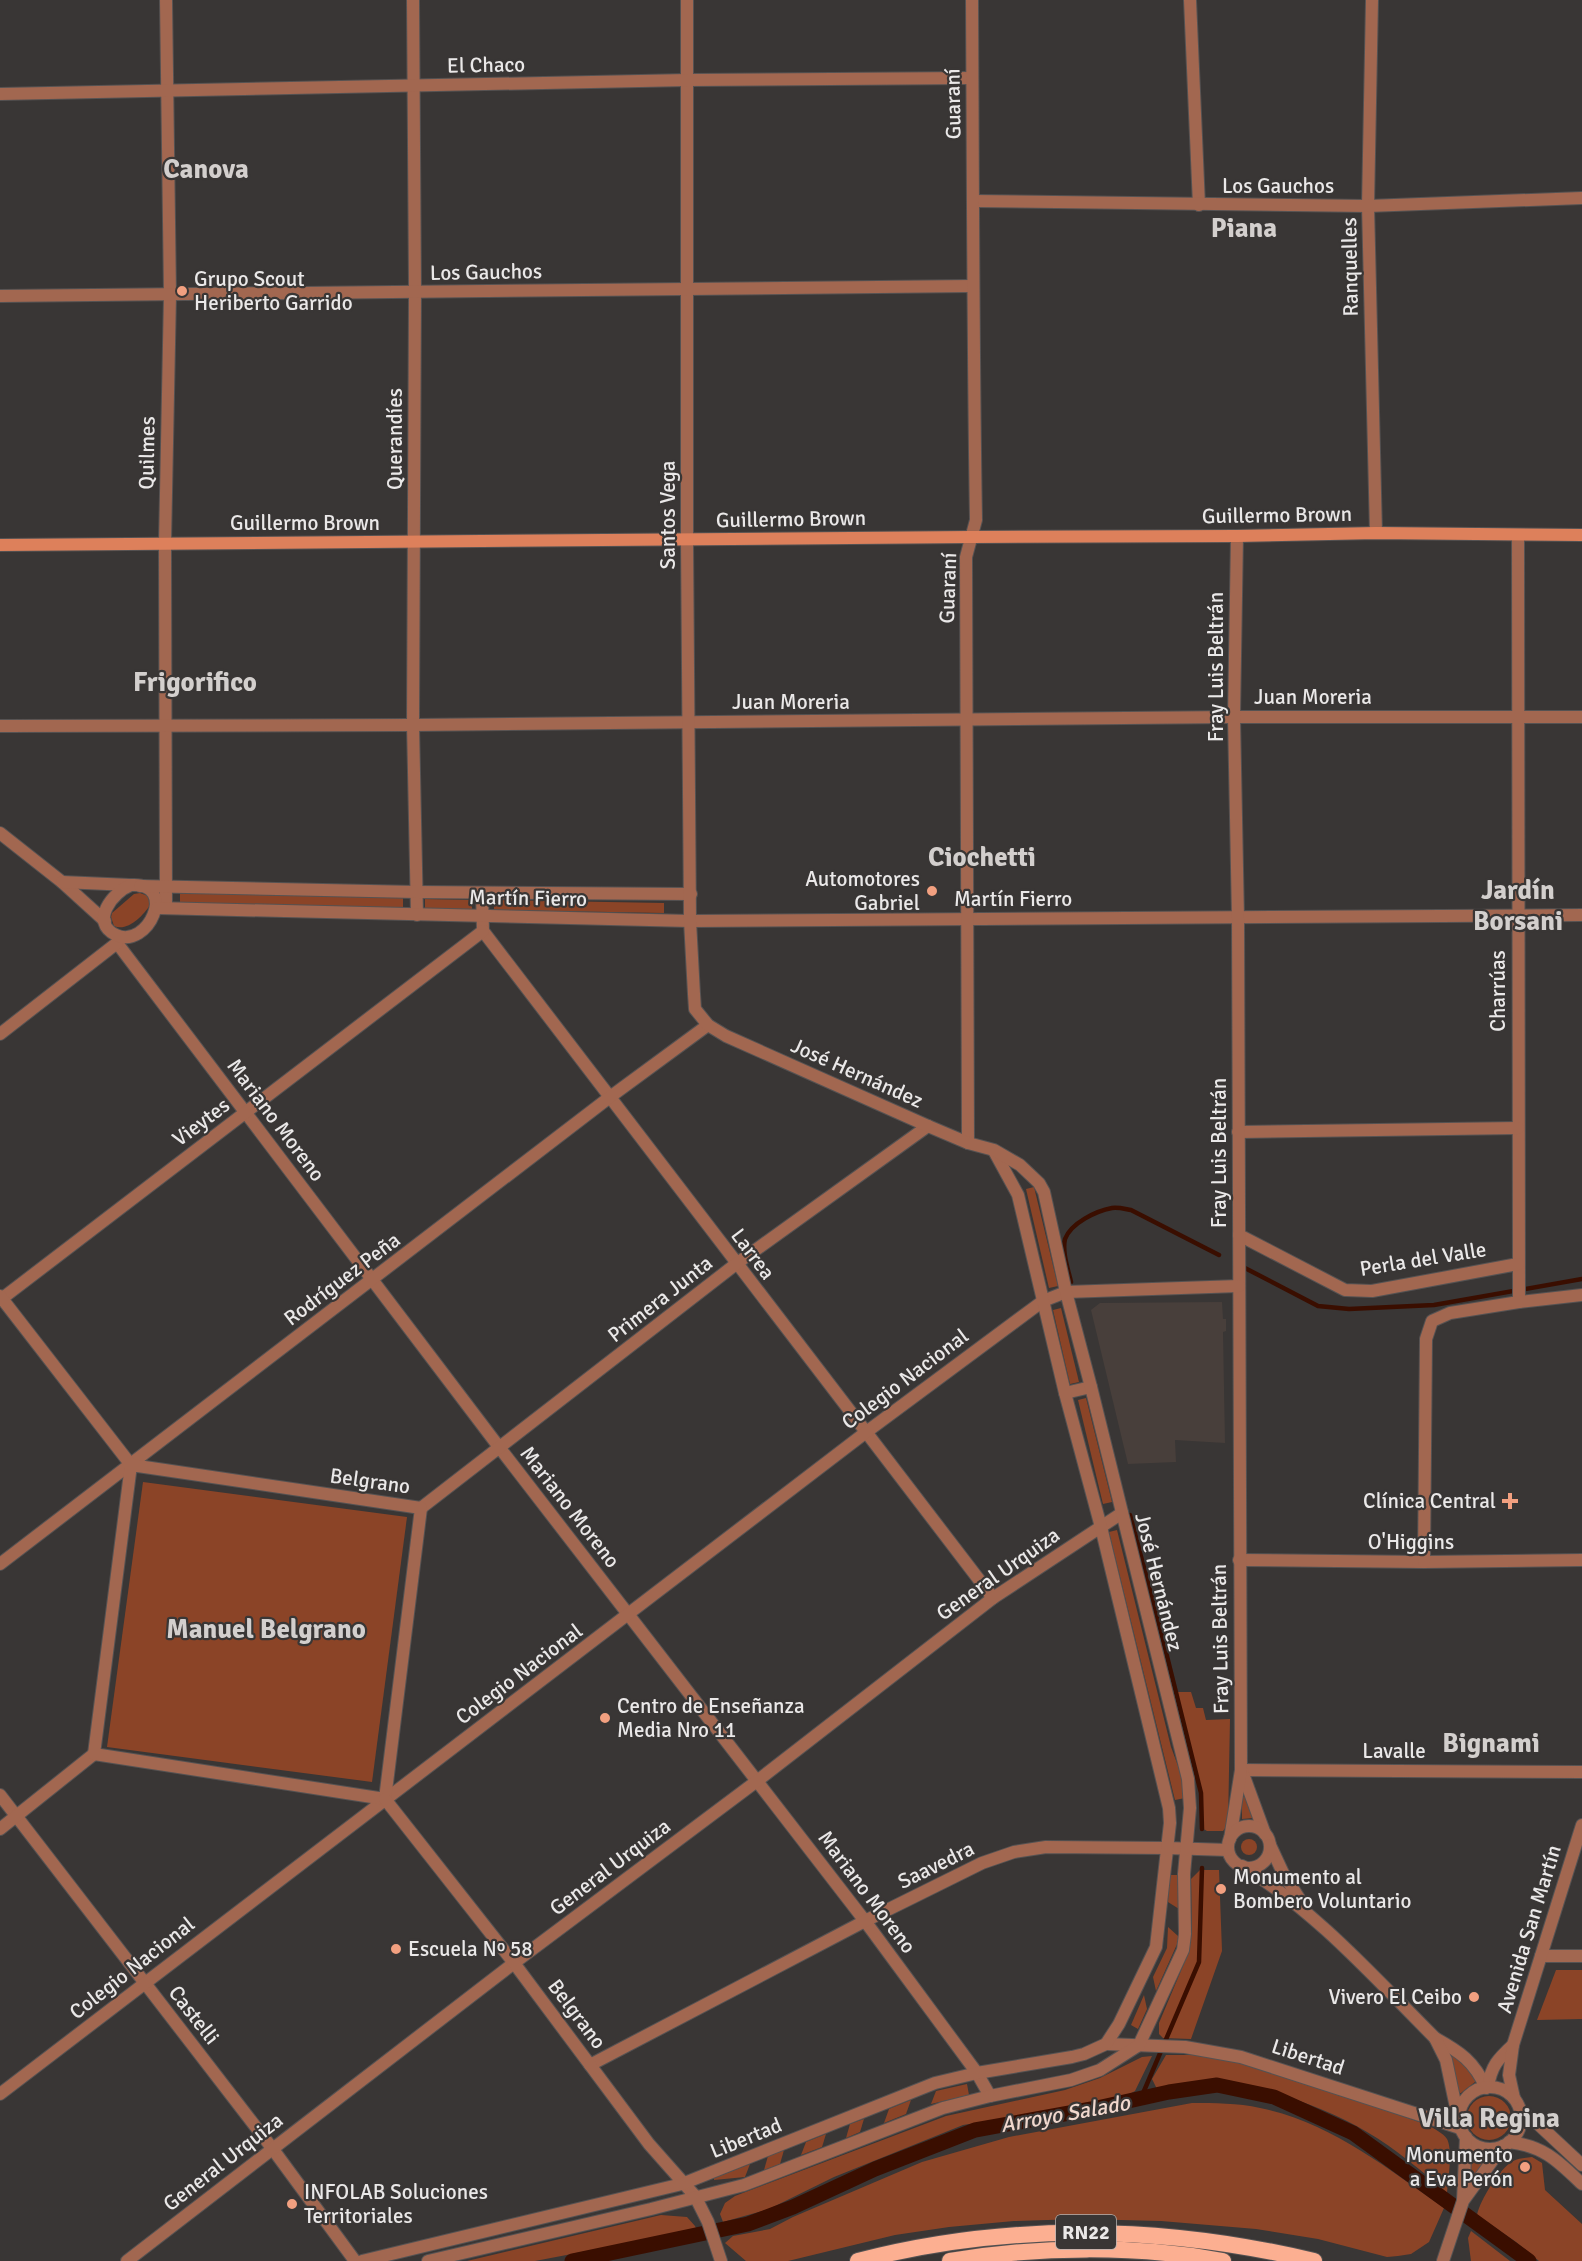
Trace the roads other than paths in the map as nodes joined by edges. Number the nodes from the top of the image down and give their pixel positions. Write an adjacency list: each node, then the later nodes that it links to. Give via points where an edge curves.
1 (166, 0): 10 (street, Quilmes)
2 (413, 0): 9 (street, Querandíes)
3 (687, 0): 8 (street, Santos Vega)
4 (972, 0): 7 (street, Guaraní)
5 (1190, 0): 14 (street)
6 (1372, 0): 15 (street, Ranquelles)
7 (972, 78): 8 (street, El Chaco); 13 (street, Guaraní)
8 (688, 80): 9 (street, El Chaco); 17 (street, Santos Vega)
9 (414, 86): 10 (street, El Chaco); 18 (street, Querandíes)
10 (167, 91): 11 (street, El Chaco); 19 (street, Quilmes)
11 (0, 94)
12 (1582, 198): 15 (street, Los Gauchos)
13 (974, 201): 14 (street, Los Gauchos); 16 (street, Guaraní)
14 (1199, 205): 15 (street, Los Gauchos)
15 (1368, 206): 21 (street, Ranquelles)
16 (972, 286): 17 (street, Los Gauchos); 25 (street, Guaraní, via 976,520)
17 (688, 290): 18 (street, Los Gauchos); 26 (street, Santos Vega)
18 (415, 292): 19 (street, Los Gauchos); 27 (street, Querandíes)
19 (170, 295): 20 (street, Los Gauchos); 28 (street, Quilmes)
20 (0, 296)
21 (1376, 533): 22 (main road, Guillermo Brown); 24 (main road, Guillermo Brown)
22 (1518, 535): 23 (main road, Guillermo Brown); 31 (street, Charrúas)
23 (1582, 535)
24 (1237, 536): 25 (main road, Guillermo Brown); 30 (street, Fray Luis Beltrán)
25 (971, 537): 26 (main road, Guillermo Brown); 33 (street, Guaraní, via 966,557)
26 (687, 540): 27 (main road, Guillermo Brown); 34 (street, Santos Vega)
27 (413, 542): 28 (main road, Guillermo Brown); 36 (street, Querandíes)
28 (165, 543): 29 (main road, Guillermo Brown); 35 (street, Quilmes)
29 (0, 544)
30 (1234, 717): 31 (street, Juan Moreria); 33 (street, Juan Moreria); 51 (street, Fray Luis Beltrán)
31 (1518, 717): 32 (street, Juan Moreria); 47 (street, Charrúas)
32 (1582, 717)
33 (966, 720): 34 (street, Juan Moreria); 50 (street, Guaraní)
34 (689, 722): 36 (street, Juan Moreria); 44 (street, Santos Vega)
35 (166, 725): 36 (street, Juan Moreria); 37 (street, Juan Moreria); 40 (street, Quilmes)
36 (413, 725): 42 (street, Querandíes)
37 (0, 726)
38 (0, 833): 39 (street)
39 (62, 882): 41 (street, Martín Fierro); 52 (street)
40 (166, 885): 41 (street, Martín Fierro); 42 (street, Martín Fierro); 45 (street, Quilmes)
41 (135, 886): 45 (street, via 151,892); 52 (street, via 123,889 107,904)
42 (416, 892): 43 (street, Martín Fierro); 46 (street, Querandíes)
43 (482, 892): 44 (street, Martín Fierro); 49 (street)
44 (691, 894): 53 (street, Santos Vega)
45 (162, 908): 46 (street, Martín Fierro); 55 (street, via 136,934)
46 (417, 915): 49 (street, Martín Fierro)
47 (1517, 915): 48 (street, Martín Fierro); 51 (street, Martín Fierro); 61 (street, Charrúas)
48 (1582, 915)
49 (482, 916): 53 (street, Martín Fierro); 54 (street)
50 (966, 918): 51 (street, Martín Fierro); 53 (street, Martín Fierro); 63 (street, Guaraní)
51 (1238, 918): 62 (street, Fray Luis Beltrán)
52 (105, 921): 55 (street)
53 (690, 921): 56 (street, Santos Vega, via 695,1009)
54 (483, 931): 58 (street, Larrea); 59 (street, Vieytes)
55 (117, 939): 57 (street); 59 (street, Mariano Moreno)
56 (708, 1025): 58 (street, Rodríguez Peña); 60 (street, José Hernández)
57 (0, 1034)
58 (610, 1097): 66 (street, Larrea); 68 (street, Rodríguez Peña)
59 (246, 1113): 68 (street, Mariano Moreno); 72 (street, Vieytes)
60 (928, 1126): 63 (street, José Hernández); 66 (street, Primera Junta)
61 (1518, 1128): 62 (street); 67 (street, Charrúas)
62 (1238, 1132): 65 (street, Fray Luis Beltrán)
63 (968, 1143): 64 (street, José Hernández)
64 (994, 1150): 70 (street, José Hernández, via 1020,1165 1044,1192); 73 (street, José Hernández, via 1018,1196)
65 (1239, 1235): 67 (street, Perla del Valle, via 1345,1290 1372,1291); 69 (street, Fray Luis Beltrán)
66 (736, 1264): 77 (street, Larrea); 78 (street, Primera Junta)
67 (1518, 1264): 74 (street, Charrúas)
68 (373, 1280): 78 (street, Mariano Moreno); 79 (street, Rodríguez Peña)
69 (1239, 1286): 70 (street); 83 (street, Fray Luis Beltrán)
70 (1065, 1292): 73 (street, Colegio Nacional); 75 (street, José Hernández)
71 (1582, 1295): 74 (street)
72 (1, 1298): 79 (street)
73 (1044, 1301): 76 (street, José Hernández); 77 (street, Colegio Nacional)
74 (1519, 1302): 85 (street, via 1450,1313 1432,1322 1426,1339)
75 (1091, 1387): 76 (street); 81 (street, José Hernández)
76 (1065, 1394): 82 (street, José Hernández)
77 (865, 1433): 87 (street, Larrea); 88 (street, Colegio Nacional)
78 (499, 1447): 80 (street, Primera Junta); 88 (street, Mariano Moreno)
79 (131, 1465): 80 (street, Belgrano); 86 (street, Rodríguez Peña); 89 (street)
80 (421, 1508): 94 (street, Belgrano)
81 (1122, 1513): 82 (street, General Urquiza); 101 (street, José Hernández, via 1188,1779)
82 (1101, 1527): 87 (street, General Urquiza); 100 (street, José Hernández, via 1169,1808)
83 (1239, 1560): 85 (street, O'Higgins); 90 (street, Fray Luis Beltrán)
84 (1582, 1560): 85 (street, O'Higgins)
85 (1424, 1562)
86 (0, 1564)
87 (993, 1598): 92 (street, General Urquiza)
88 (629, 1615): 92 (street, Mariano Moreno); 94 (street, Colegio Nacional)
89 (94, 1754): 94 (street); 95 (street)
90 (1241, 1770): 91 (street, Lavalle); 98 (street, Fray Luis Beltrán); 99 (street, Fray Luis Beltrán)
91 (1582, 1772)
92 (757, 1781): 104 (street, Mariano Moreno); 107 (street, General Urquiza)
93 (0, 1795): 95 (street, Castelli)
94 (385, 1799): 107 (street, Belgrano); 108 (street, Colegio Nacional)
95 (16, 1816): 97 (street); 108 (street, Castelli)
96 (1582, 1825): 105 (street, Avenida San Martín)
97 (0, 1829)
98 (1267, 1839): 99 (street, via 1257,1828 1246,1826 1236,1831); 102 (street, via 1268,1855 1262,1863); 103 (street, Fray Luis Beltrán)
99 (1229, 1844): 101 (street, Saavedra); 102 (street, via 1233,1860)
100 (1167, 1848): 101 (street, Saavedra); 104 (street, Saavedra, via 1046,1847 1014,1852 981,1863); 110 (street, José Hernández, via 1156,1947)
101 (1187, 1849): 111 (street, José Hernández, via 1183,1950)
102 (1242, 1866): 103 (street, Fray Luis Beltrán)
103 (1309, 1914): 109 (street, Fray Luis Beltrán)
104 (866, 1921): 113 (street, Saavedra); 114 (street, Mariano Moreno)
105 (1541, 1956): 106 (street); 112 (street, Avenida San Martín)
106 (1582, 1956)
107 (514, 1963): 113 (street, Belgrano); 122 (street, General Urquiza)
108 (145, 1983): 116 (street, Colegio Nacional); 122 (street, Castelli)
109 (1435, 2038): 115 (street, Fray Luis Beltrán, via 1475,2066); 120 (street, Fray Luis Beltrán, via 1446,2060)
110 (1106, 2043): 111 (street, Libertad); 114 (street, Libertad, via 1078,2056)
111 (1139, 2045): 117 (street, Libertad, via 1086,2075); 120 (street, Libertad, via 1205,2049 1257,2061)
112 (1513, 2045): 115 (street, Avenida San Martín, via 1490,2071); 118 (street, Avenida San Martín, via 1509,2075)
113 (590, 2065): 124 (street, Belgrano)
114 (977, 2073): 117 (street, Mariano Moreno); 124 (street, Libertad, via 935,2083)
115 (1487, 2087): 118 (street, via 1500,2088); 120 (street, via 1474,2091 1461,2106)
116 (0, 2094)
117 (990, 2096): 126 (street, Libertad, via 943,2108 744,2185)
118 (1514, 2098): 119 (street)
119 (1520, 2111): 121 (street, via 1519,2128); 123 (street)
120 (1462, 2128): 121 (street, via 1473,2144 1483,2148); 127 (street)
121 (1506, 2144): 125 (street, via 1547,2152); 127 (street)
122 (272, 2148): 128 (street, General Urquiza); 129 (street, Castelli)
123 (1582, 2165)
124 (682, 2184): 126 (street, Belgrano); 130 (street, Libertad)
125 (1582, 2184)
126 (695, 2196): 131 (street, Libertad); 132 (street, Belgrano)
127 (1462, 2201): 137 (street)
128 (127, 2261)
129 (355, 2261)
130 (362, 2261)
131 (428, 2261)
132 (721, 2261)
133 (858, 2261): 136 (highway, RN22, via 975,2239 1105,2232 1180,2237)
134 (950, 2261): 135 (highway, RN22, via 1004,2254 1103,2250)
135 (1223, 2261)
136 (1314, 2261)
137 (1443, 2261)

